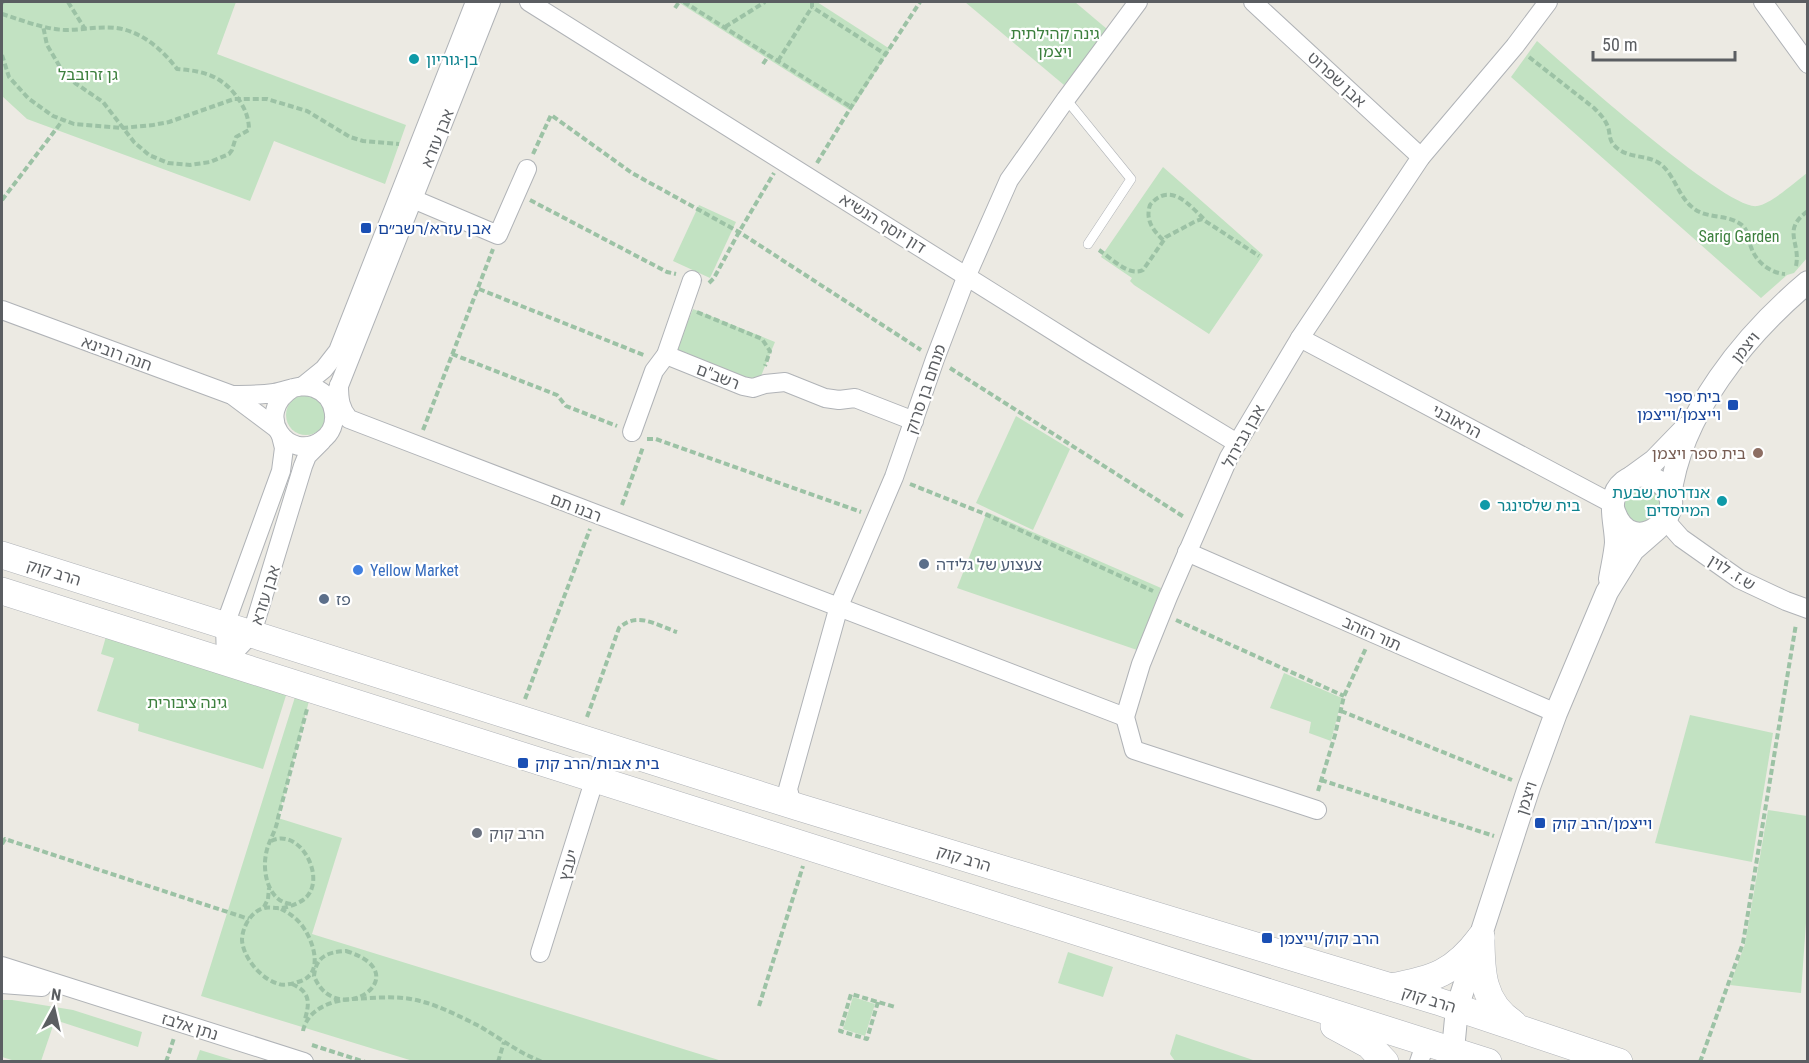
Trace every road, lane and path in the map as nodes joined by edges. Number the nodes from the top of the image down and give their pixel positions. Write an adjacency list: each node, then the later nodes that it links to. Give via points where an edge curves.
1 (68, 2): 18 (path)
2 (475, 2): 58 (street, אבן עזרא, via 338,351 324,369)
3 (491, 2): 37 (street, אבן עזרא)
4 (529, 2): 33 (street, דון יוסף הנשיא)
5 (679, 2): 14 (path)
6 (684, 2): 17 (path)
7 (765, 2): 17 (path)
8 (920, 2): 20 (path)
9 (1138, 2): 27 (street, מנחם בן סרוק)
10 (1253, 2): 32 (street, אבן שפרוט)
11 (1548, 2): 19 (street, אבן גבירול)
12 (1763, 2): 25 (street)
13 (812, 4): 20 (path); 23 (path)
14 (675, 8)
15 (2, 14): 16 (path)
16 (43, 26): 18 (path); 30 (path, via 47,45 60,67 103,102)
17 (725, 27): 22 (path)
18 (85, 29): 26 (path, via 130,31 159,48 177,69 209,74)
19 (1515, 46): 32 (street, אבן גבירול); 39 (path, via 1594,108 1604,118 1614,145 1660,163 1690,207 1743,226 1754,253 1765,267 1787,275 1794,273 1798,254 1793,227)
20 (885, 54): 28 (path)
21 (2, 55): 29 (path, via 9,77 28,98)
22 (769, 55): 23 (path); 24 (path)
23 (778, 61): 28 (path)
24 (763, 64)
25 (1808, 64)
26 (238, 98): 30 (path, via 170,122); 30 (path, via 248,117 249,130 236,137 229,154 200,165 168,163 149,155); 31 (path, via 289,104 350,137)
27 (1066, 99): 44 (lane, via 1131,179); 46 (street, מנחם בן סרוק, via 1010,180)
28 (851, 107): 35 (path)
29 (63, 120): 30 (path); 38 (path)
30 (122, 128)
31 (399, 144)
32 (1421, 157): 52 (street, אבן גבירול)
33 (782, 160): 35 (street, דון יוסף הנשיא); 41 (path)
34 (527, 169): 36 (street); 41 (path, via 551,115 632,173)
35 (809, 177): 46 (street, דון יוסף הנשיא)
36 (516, 193): 42 (street); 47 (path, via 667,272)
37 (413, 199): 42 (street); 56 (street, אבן עזרא)
38 (2, 200)
39 (1808, 211)
40 (1207, 221): 43 (path, via 1199,219); 43 (path, via 1180,198 1161,196 1150,205 1148,218); 45 (path)
41 (739, 232): 47 (path, via 714,278 708,283); 55 (path)
42 (498, 235): 49 (path)
43 (1163, 240): 44 (path, via 1139,273)
44 (1088, 243)
45 (1259, 256)
46 (967, 275): 55 (street, מנחם בן סרוק); 66 (street, דון יוסף הנשיא)
47 (691, 280): 50 (street)
48 (1808, 282): 62 (street, ויצמן, via 1781,305 1738,354)
49 (479, 289): 53 (path); 54 (path)
50 (683, 306): 54 (street); 57 (path, via 762,339 770,351)
51 (2, 310): 59 (street, חנה רובינא)
52 (1300, 338): 66 (street, אבן גבירול); 71 (street, הראובני)
53 (452, 354): 64 (path, via 557,395 566,406); 67 (path)
54 (664, 359): 57 (street, רשב"ם, via 742,386); 64 (street, via 654,371)
55 (935, 359): 61 (street, מנחם בן סרוק); 76 (path)
56 (339, 385): 60 (street, אבן עזרא); 67 (street, רבנו תם, via 340,402 349,419)
57 (757, 386): 61 (street, רשב"ם, via 785,382 825,398 855,398)
58 (298, 387): 59 (street, חנה רובינא, via 263,394); 60 (street, via 323,393); 63 (street, via 278,400 274,418)
59 (232, 394): 63 (street, חנה רובינא)
60 (334, 410): 65 (street, via 331,430)
61 (914, 421): 68 (street, מנחם בן סרוק)
62 (1693, 421): 69 (street, ויצמן); 70 (street, ויצמן, via 1675,467)
63 (279, 432): 65 (street, via 297,446 316,444); 85 (street, אבן עזרא, via 284,448 281,471)
64 (639, 435): 73 (path); 74 (path)
65 (325, 438): 87 (street, אבן עזרא, via 307,456 303,466)
66 (1237, 443): 76 (street, אבן גבירול)
67 (417, 446): 72 (street, רבנו תם)
68 (894, 477): 73 (street, מנחם בן סרוק); 81 (path)
69 (1632, 477): 70 (street, via 1642,475 1659,482); 71 (street, via 1618,487)
70 (1670, 497): 75 (street, via 1671,506)
71 (1613, 506): 75 (street, via 1616,518 1629,531 1648,533); 80 (street, ויצמן, via 1616,542)
72 (596, 515): 74 (street, רבנו תם); 95 (path)
73 (878, 518): 82 (street, מנחם בן סרוק)
74 (616, 523): 82 (street, רבנו תם)
75 (1662, 525): 80 (street, ויצמן, via 1633,550); 83 (street, ש.ז. לוין, via 1739,579)
76 (1198, 526): 77 (street, אבן גבירול)
77 (1187, 552): 81 (street, אבן גבירול); 88 (street, תור הזהב)
78 (2, 555): 85 (main road, הרב קוק)
79 (2, 591): 89 (main road, הרב קוק)
80 (1608, 592): 93 (street, ויצמן)
81 (1168, 597): 94 (street, אבן גבירול)
82 (839, 606): 94 (street, רבנו תם); 100 (street, מנחם בן סרוק, via 788,789 791,801)
83 (1804, 607): 142 (path, via 1743,943)
84 (1172, 619): 91 (path)
85 (225, 625): 87 (main road, הרב קוק); 89 (street, אבן עזרא)
86 (677, 632): 96 (path, via 638,618 627,620 619,628)
87 (252, 633): 89 (street, אבן עזרא); 95 (main road, הרב קוק)
88 (1372, 634): 91 (path); 93 (street, תור הזהב)
89 (226, 661): 90 (main road, הרב קוק)
90 (313, 688): 97 (main road, הרב קוק); 102 (path)
91 (1344, 696): 92 (path)
92 (1341, 711): 98 (path); 99 (path)
93 (1557, 713): 105 (street, ויצמן)
94 (1125, 717): 101 (street, via 1134,750)
95 (518, 718): 96 (main road, הרב קוק)
96 (580, 738): 100 (main road, הרב קוק)
97 (595, 778): 107 (main road, הרב קוק); 114 (street, יעבץ)
98 (1321, 780): 101 (path); 105 (path)
99 (1518, 782)
100 (798, 807): 121 (main road, הרב קוק)
101 (1315, 809)
102 (277, 829): 103 (path); 104 (path)
103 (289, 840): 104 (path); 109 (path, via 307,854 313,878 311,891)
104 (271, 841): 108 (path, via 265,868)
105 (1512, 842): 113 (street, ויצמן)
106 (2, 844): 112 (path, via 5,838)
107 (810, 845): 120 (main road, הרב קוק); 125 (path)
108 (269, 888): 109 (path, via 282,901); 110 (path)
109 (295, 904): 111 (path)
110 (264, 908): 111 (path); 112 (path)
111 (281, 909): 115 (path, via 292,914 305,929)
112 (249, 919): 119 (path, via 242,940 249,958 269,980)
113 (1481, 937): 121 (main road, via 1455,965 1424,980); 127 (street, ויצמן); 129 (main road, via 1482,977 1488,996 1498,1011)
114 (540, 953)
115 (314, 954): 116 (path); 119 (path, via 315,966 310,975)
116 (322, 957): 123 (path, via 315,971 317,982 322,990); 123 (path, via 346,951 359,955 375,971 375,986 369,992 359,998)
117 (2, 966): 122 (street, נתן אלבז)
118 (2, 984): 122 (street, נתן אלבז)
119 (291, 984): 128 (path, via 308,998)
120 (1240, 984): 133 (main road, הרב קוק); 139 (main road, via 1349,1033 1369,1045)
121 (1390, 987): 127 (main road, הרב קוק)
122 (77, 990): 136 (street, נתן אלבז)
123 (343, 999): 128 (path, via 327,1004); 132 (path, via 419,1000 479,1026)
124 (879, 1002): 124 (path, via 867,1039 840,1031 851,994); 126 (path)
125 (759, 1005)
126 (895, 1007)
127 (1457, 1008): 129 (main road, הרב קוק); 133 (street, ויצמן); 134 (street, ויצמן)
128 (305, 1020): 130 (path)
129 (1522, 1029): 141 (main road, הרב קוק)
130 (303, 1031)
131 (174, 1038): 135 (path)
132 (504, 1042): 137 (path); 138 (path)
133 (1423, 1052): 134 (main road, הרב קוק)
134 (1451, 1056): 140 (main road, הרב קוק)
135 (166, 1062)
136 (304, 1062)
137 (498, 1062)
138 (543, 1062)
139 (1385, 1062)
140 (1488, 1062)
141 (1619, 1062)
142 (1700, 1062)

